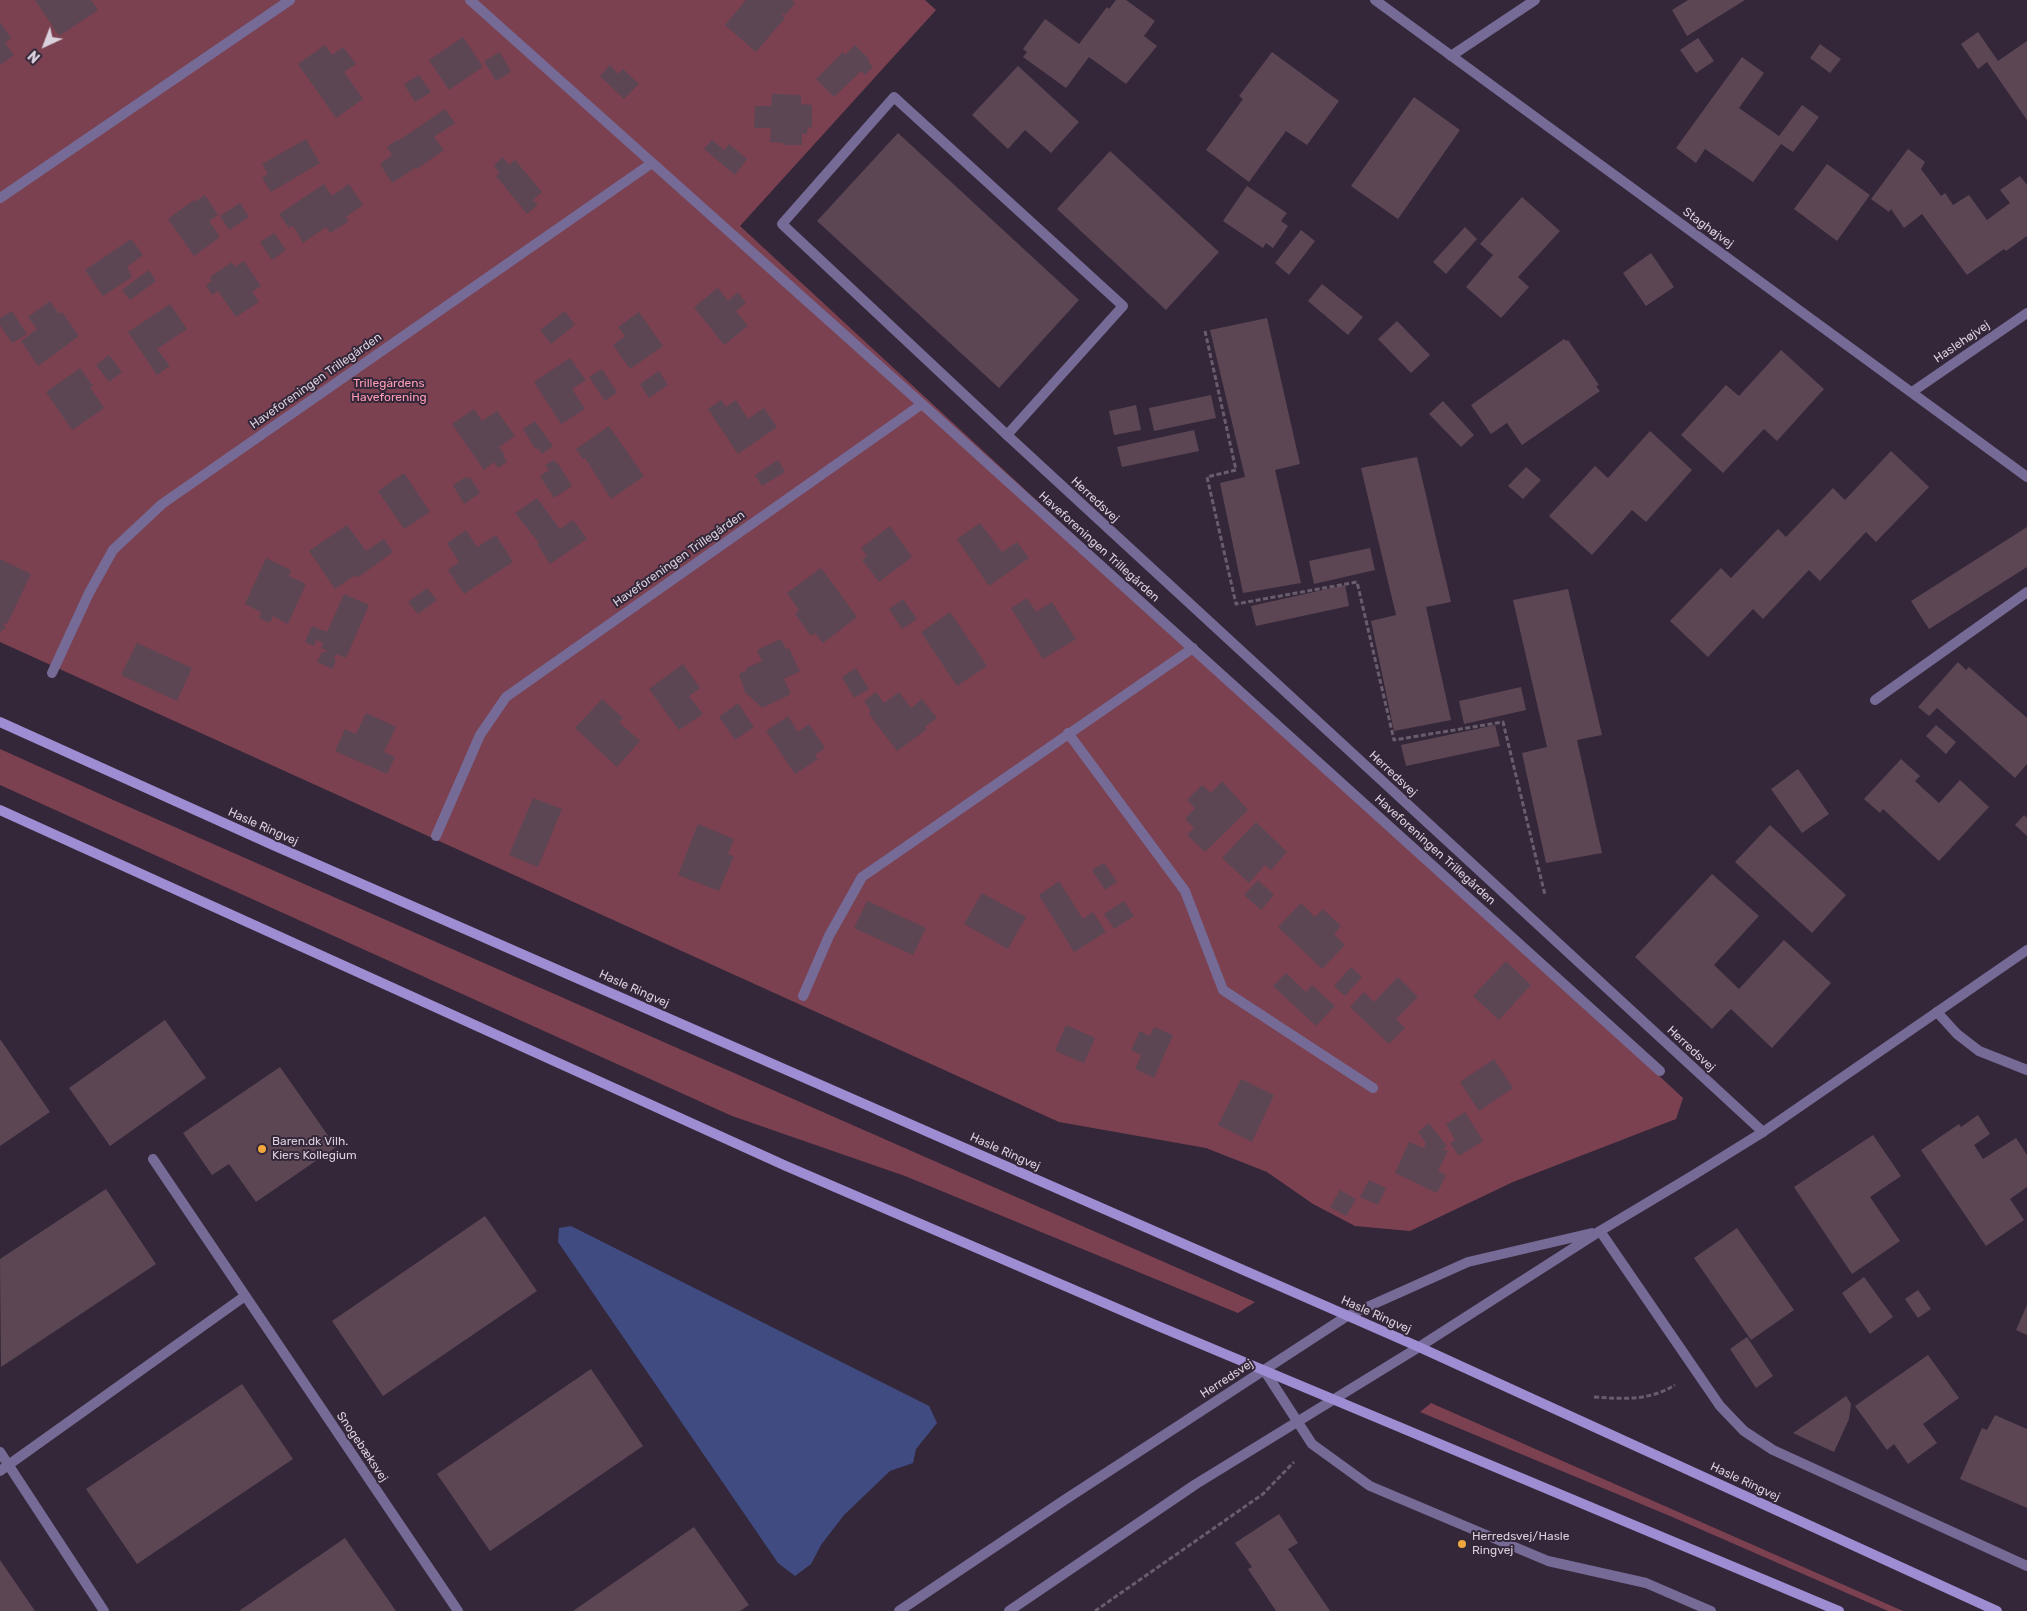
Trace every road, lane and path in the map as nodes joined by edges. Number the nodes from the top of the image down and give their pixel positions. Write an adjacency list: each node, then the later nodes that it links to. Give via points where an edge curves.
1 (290, 0): 7 (street)
2 (470, 0): 6 (street, Haveforeningen Trillegården)
3 (1375, 0): 5 (street, Staghøjvej)
4 (1534, 0): 5 (street)
5 (1451, 56): 10 (street, Staghøjvej)
6 (652, 163): 11 (street, Haveforeningen Trillegården); 16 (street, Haveforeningen Trillegården, via 162,504 113,550 88,593)
7 (0, 198)
8 (2027, 313): 10 (street, Haslehøjvej)
9 (1205, 331): 22 (path, via 1236,470 1207,477 1236,604 1358,582 1394,740 1503,722)
10 (1912, 392): 13 (street, Staghøjvej)
11 (922, 404): 15 (street, Haveforeningen Trillegården); 21 (street, Haveforeningen Trillegården, via 506,697 480,735)
12 (1007, 435): 12 (street, Herredsvej, via 782,224 894,97 1122,306); 22 (street, Herredsvej)
13 (2027, 477)
14 (2027, 592): 17 (street)
15 (1193, 648): 19 (street); 27 (street, Haveforeningen Trillegården)
16 (52, 673)
17 (1875, 700)
18 (0, 722): 33 (main road, Hasle Ringvej, via 293,854)
19 (1068, 733): 24 (street, via 862,877 829,936); 28 (street, via 1185,891 1223,990)
20 (0, 810): 35 (main road, via 786,1166)
21 (436, 836)
22 (1557, 942): 29 (street, Herredsvej)
23 (2027, 950): 25 (street, Herredsvej)
24 (802, 996)
25 (1937, 1012): 26 (street, via 1957,1034 1979,1051); 29 (street, Herredsvej)
26 (2027, 1070)
27 (1660, 1071)
28 (1373, 1088)
29 (1763, 1132): 31 (street, Herredsvej)
30 (153, 1159): 32 (street, Snogebæksvej)
31 (1600, 1231): 33 (street, Herredsvej, via 1468,1262); 34 (street, Herredsvej); 36 (street)
32 (245, 1296): 42 (street); 46 (street, Snogebæksvej)
33 (1347, 1316): 34 (main road, Hasle Ringvej); 35 (street, Herredsvej)
34 (1418, 1347): 37 (street, Herredsvej); 52 (main road, Hasle Ringvej)
35 (1264, 1370): 37 (main road); 39 (street); 47 (street, Herredsvej)
36 (1695, 1372): 38 (path, via 1665,1391); 44 (street, via 1744,1431 1773,1450)
37 (1334, 1399): 39 (street, Herredsvej); 51 (main road)
38 (1631, 1399)
39 (1297, 1422): 40 (street); 48 (street, Herredsvej, via 1196,1484)
40 (1312, 1444): 49 (path, via 1263,1494); 50 (street, via 1370,1486 1548,1561 1646,1583)
41 (0, 1452): 42 (street)
42 (9, 1465): 43 (street); 45 (street)
43 (0, 1471)
44 (2027, 1566)
45 (104, 1611)
46 (458, 1611)
47 (899, 1611)
48 (1009, 1611)
49 (1095, 1611)
50 (1710, 1611)
51 (1839, 1611)
52 (1997, 1611)

